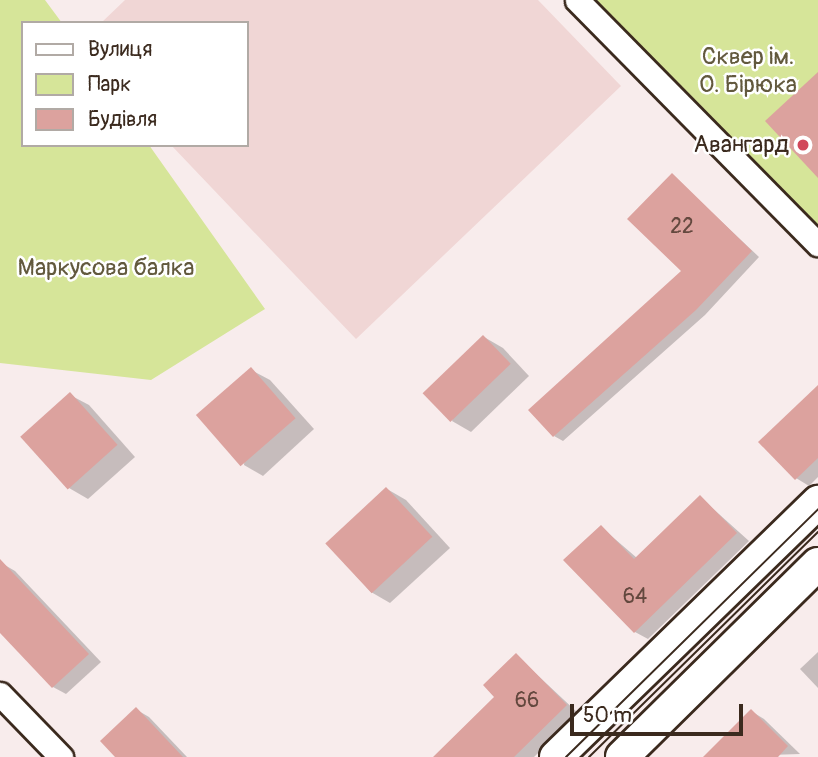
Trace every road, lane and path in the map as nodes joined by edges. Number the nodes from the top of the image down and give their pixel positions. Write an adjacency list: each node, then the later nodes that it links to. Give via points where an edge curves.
1 (577, 0): 2 (street)
2 (818, 244)
3 (818, 502): 7 (street)
4 (818, 564): 8 (street)
5 (0, 694): 6 (street)
6 (61, 757)
7 (555, 757)
8 (622, 757)

